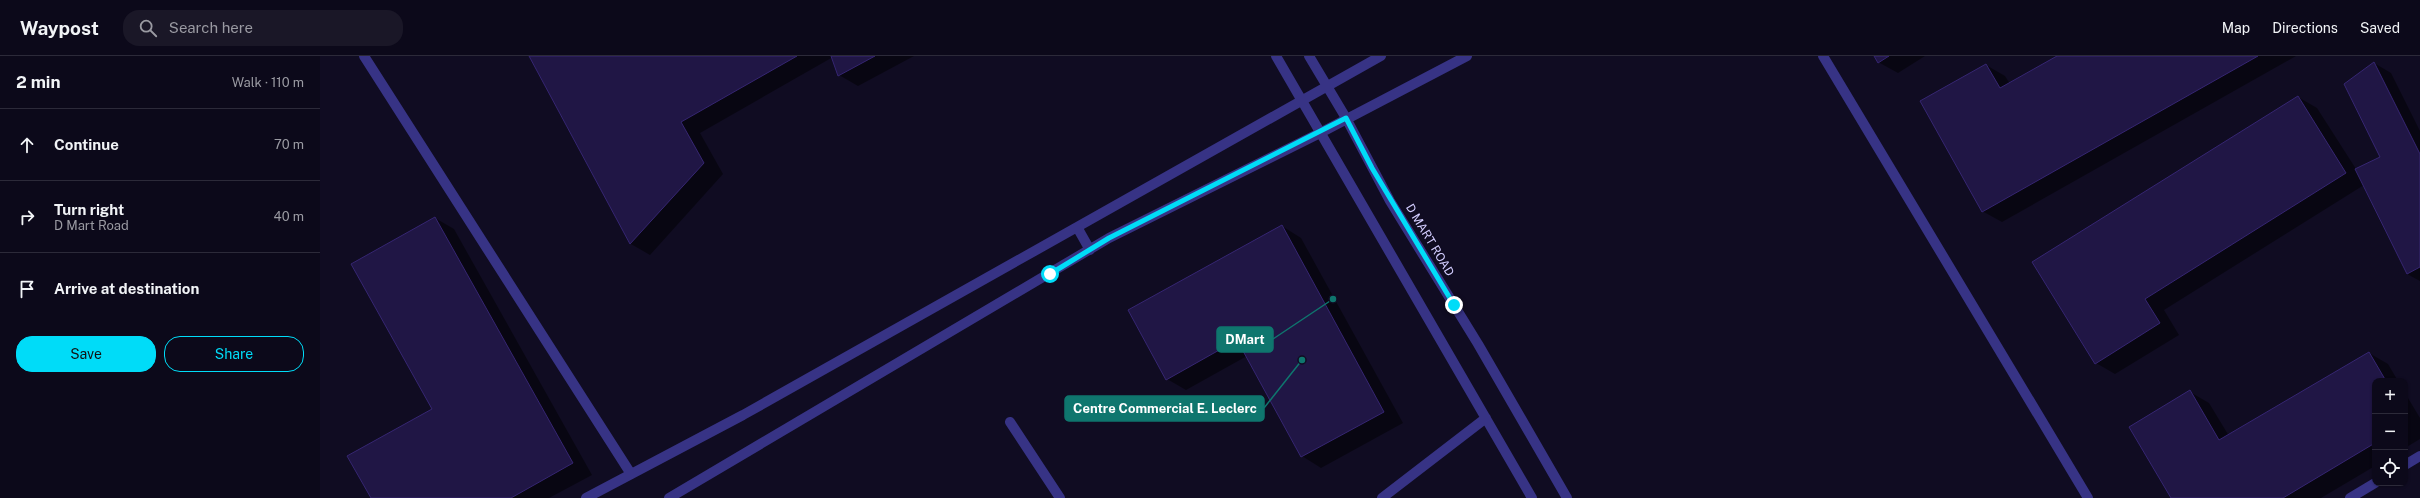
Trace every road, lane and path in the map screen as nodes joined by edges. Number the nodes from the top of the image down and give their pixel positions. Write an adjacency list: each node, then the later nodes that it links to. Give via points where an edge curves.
1 (364, 56): 17 (street)
2 (1276, 56): 8 (street)
3 (1309, 56): 7 (street, D MART ROAD)
4 (1381, 56): 7 (street)
5 (1467, 56): 9 (street)
6 (1823, 56): 25 (street)
7 (1326, 88): 8 (street); 9 (street, D MART ROAD)
8 (1302, 101): 10 (street); 11 (street)
9 (1346, 118): 10 (street); 24 (street, D MART ROAD, via 1390,201 1478,344)
10 (1322, 132): 12 (street); 13 (street)
11 (1078, 227): 12 (street); 17 (street, via 743,415)
12 (1090, 250): 20 (street)
13 (1486, 418): 22 (street); 23 (street)
14 (1010, 422): 21 (street)
15 (2420, 456): 16 (street)
16 (2408, 463)
17 (631, 474): 19 (street)
18 (2372, 485): 26 (street)
19 (586, 498)
20 (669, 498)
21 (1060, 498)
22 (1382, 498)
23 (1532, 498)
24 (1567, 498)
25 (2088, 498)
26 (2350, 498)

